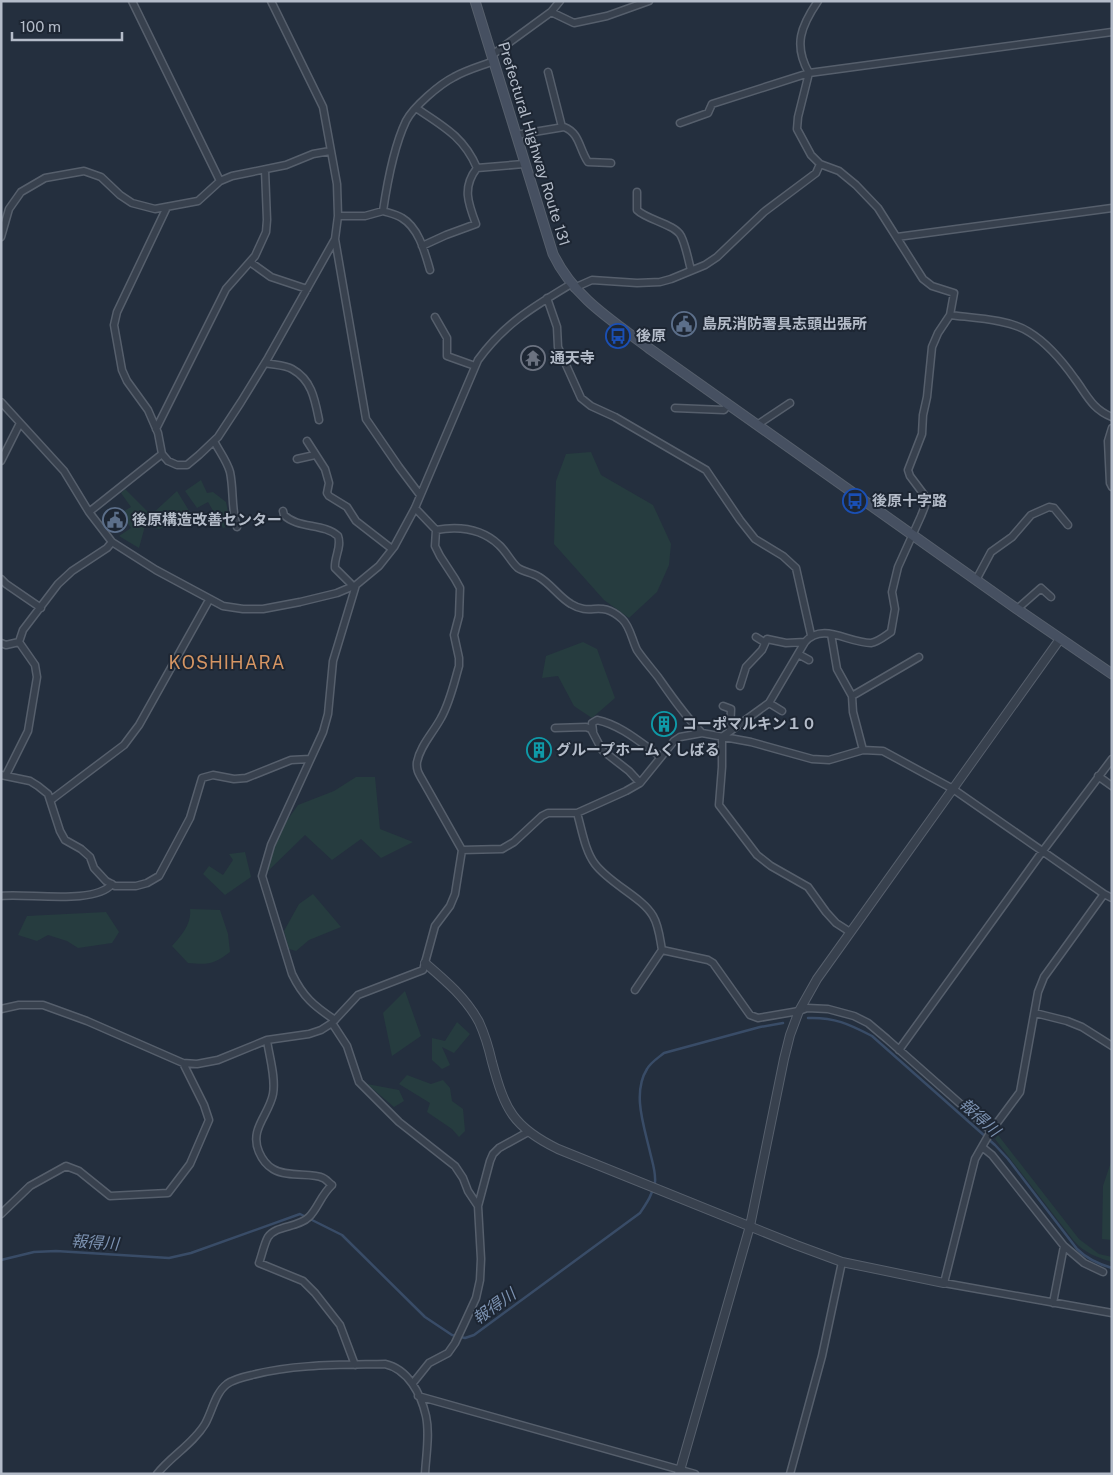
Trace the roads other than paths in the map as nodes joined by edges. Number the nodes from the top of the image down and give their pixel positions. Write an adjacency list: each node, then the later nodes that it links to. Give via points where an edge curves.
1 (132, 1): 22 (street)
2 (270, 1): 16 (street, via 323,107)
3 (475, 1): 9 (main road, Prefectural Highway Route 131)
4 (560, 1): 7 (street)
5 (649, 1): 7 (street, via 607,16 574,23)
6 (818, 1): 11 (street, via 800,37 803,62)
7 (551, 12): 9 (street)
8 (1112, 32): 11 (street)
9 (493, 58): 12 (street, via 454,76); 15 (main road, Prefectural Highway Route 131)
10 (548, 72): 14 (street)
11 (810, 73): 13 (street, via 712,104 708,113); 19 (street, via 797,129 811,155)
12 (416, 108): 20 (street, via 455,134 471,154); 26 (street, via 403,130 388,179)
13 (680, 123)
14 (562, 127): 15 (street); 17 (street, via 576,135 588,162)
15 (516, 135): 18 (main road, Prefectural Highway Route 131)
16 (330, 151): 21 (street); 27 (street, via 337,184)
17 (611, 163)
18 (524, 164): 20 (street); 35 (main road, Prefectural Highway Route 131, via 553,254)
19 (820, 164): 29 (street, via 839,171 856,185 878,208); 34 (street, via 816,173 764,212 716,257)
20 (477, 168): 31 (street, via 470,179 467,194 476,224)
21 (266, 170): 22 (street, via 232,176); 32 (street, via 266,232)
22 (220, 182): 24 (street, via 198,201)
23 (637, 192): 34 (street, via 637,210 681,236)
24 (167, 208): 28 (street, via 155,210 132,203 101,177 75,172 45,178 21,192 9,209); 51 (street, via 117,312 114,325 122,370 148,410)
25 (1112, 208): 29 (street)
26 (383, 211): 27 (street, via 365,216); 31 (street, via 408,222)
27 (338, 216): 30 (street)
28 (1, 237)
29 (897, 237): 38 (street, via 923,280 954,293)
30 (335, 239): 36 (street); 59 (street, via 366,419)
31 (422, 246): 33 (street)
32 (250, 262): 36 (street, via 271,277); 51 (street, via 226,289)
33 (430, 270)
34 (691, 270): 35 (street, via 660,282 592,280)
35 (572, 286): 37 (street); 44 (main road, Prefectural Highway Route 131, via 600,312)
36 (307, 289): 40 (street)
37 (547, 298): 41 (street, via 506,328 488,346); 77 (street, via 557,327 558,347 580,398 706,470 755,539 796,568)
38 (950, 315): 46 (street, via 1012,324 1028,331 1060,361 1096,408); 66 (street, via 932,347 922,434 908,470 926,499)
39 (435, 317): 41 (street, via 447,338 447,356)
40 (265, 362): 47 (street, via 292,369 305,380 315,396); 53 (street)
41 (475, 366): 59 (street)
42 (1, 402): 48 (street)
43 (790, 403): 49 (street)
44 (728, 405): 45 (street, via 724,410); 49 (main road, Prefectural Highway Route 131)
45 (675, 408)
46 (1112, 417)
47 (319, 420)
48 (20, 423): 57 (street); 62 (street, via 64,471)
49 (757, 425): 66 (main road, Prefectural Highway Route 131)
50 (1112, 428): 58 (street, via 1108,441)
51 (156, 430): 54 (street)
52 (307, 440): 55 (street)
53 (214, 441): 54 (street, via 187,465 177,465); 64 (street, via 230,472)
54 (162, 454): 62 (street)
55 (315, 455): 56 (street); 68 (street, via 328,475 329,496 347,507 356,521)
56 (297, 459)
57 (1, 461)
58 (1112, 486)
59 (420, 495): 60 (street)
60 (415, 508): 65 (street); 68 (street)
61 (283, 511): 71 (street, via 284,516 293,522 338,536 340,546 335,568)
62 (89, 512): 67 (street)
63 (1068, 525): 70 (street, via 1054,508 1031,515 1012,537 991,552)
64 (237, 527)
65 (436, 530): 96 (street, via 467,528 483,532 518,568 539,576 569,603 582,610 605,608 612,611 624,621 643,658 680,710); 109 (street, via 435,546 460,588 459,616 454,635 459,666 442,716 420,750 417,770)
66 (913, 535): 70 (main road, Prefectural Highway Route 131); 76 (street, via 898,567 892,592 895,609 891,632 872,643)
67 (112, 542): 73 (street); 74 (street, via 58,584)
68 (392, 550): 71 (street, via 379,566)
69 (1, 579): 74 (street)
70 (976, 580): 75 (main road, Prefectural Highway Route 131)
71 (354, 586): 73 (street, via 337,593 263,609 232,608); 100 (street, via 333,661 328,714)
72 (1051, 597): 75 (street, via 1040,588)
73 (209, 600): 107 (street, via 139,725 124,745)
74 (41, 608): 80 (street, via 23,630)
75 (1017, 609): 79 (main road, Prefectural Highway Route 131)
76 (831, 634): 77 (street); 89 (street, via 837,669)
77 (811, 635): 82 (street)
78 (756, 637): 81 (street)
79 (1060, 639): 87 (main road, Prefectural Highway Route 131); 106 (street)
80 (19, 642): 83 (street); 102 (street, via 38,677 28,731)
81 (764, 642): 82 (street, via 771,639 786,643); 88 (street, via 762,650 746,667)
82 (805, 642): 84 (street)
83 (1, 643)
84 (798, 654): 86 (street); 90 (street)
85 (919, 657): 89 (street)
86 (809, 660)
87 (1112, 674)
88 (740, 686)
89 (852, 696): 98 (street)
90 (769, 703): 92 (street); 94 (street)
91 (723, 706): 94 (street, via 731,709)
92 (782, 711)
93 (555, 728): 95 (street, via 586,727)
94 (730, 730): 97 (street)
95 (593, 732): 99 (street, via 592,723 596,720 607,722); 104 (street, via 602,750)
96 (702, 733): 97 (street); 99 (street, via 680,737)
97 (722, 737): 98 (street, via 812,759 829,760); 115 (street, via 719,805 756,855 808,887 836,923)
98 (863, 750): 106 (street, via 883,751)
99 (661, 757): 104 (street)
100 (310, 759): 111 (street, via 286,762 246,778 209,775 202,778 190,818 158,876 136,886); 122 (street, via 271,846 262,876 299,989)
101 (1112, 759): 103 (street)
102 (4, 775): 107 (street, via 38,786)
103 (1098, 776): 105 (street); 110 (street)
104 (640, 783): 108 (street)
105 (1112, 786)
106 (954, 790): 110 (street); 115 (street)
107 (51, 800): 111 (street, via 65,840 86,853 94,868)
108 (577, 813): 109 (street, via 548,813 502,849); 116 (street, via 594,863 652,914)
109 (462, 850): 117 (street, via 455,894 435,926)
110 (1042, 852): 112 (street); 125 (street)
111 (112, 884): 113 (street, via 103,892 64,898)
112 (1104, 894): 114 (street); 121 (street, via 1044,977)
113 (1, 896)
114 (1112, 898)
115 (850, 932): 120 (street)
116 (662, 950): 118 (street); 120 (street, via 713,963 750,1016 758,1018)
117 (425, 963): 122 (street, via 423,970 358,995); 128 (street, via 450,984 472,1012 489,1048 501,1094 517,1122)
118 (635, 990)
119 (1, 1009): 126 (street, via 43,1005)
120 (799, 1011): 125 (street, via 828,1009 854,1016 868,1023); 132 (street, via 784,1059)
121 (1035, 1013): 124 (street, via 1082,1027); 127 (street, via 1020,1092)
122 (333, 1022): 123 (street, via 309,1034); 130 (street, via 359,1082 399,1122 455,1166)
123 (267, 1040): 126 (street, via 218,1060); 139 (street, via 274,1081 273,1093 256,1135 260,1155 275,1170 323,1178 332,1186 324,1192 309,1216 268,1236 260,1263 303,1281 315,1293 340,1325)
124 (1112, 1046)
125 (899, 1050): 127 (street)
126 (183, 1063): 131 (street, via 209,1120 190,1164 168,1193 110,1196 79,1171 66,1166 30,1186)
127 (991, 1131): 129 (street)
128 (528, 1132): 130 (street, via 493,1154); 132 (street, via 558,1149)
129 (982, 1148): 133 (street, via 992,1155); 136 (street, via 975,1159)
130 (478, 1206): 140 (street, via 481,1259 476,1298 448,1353 429,1363)
131 (1, 1214)
132 (750, 1226): 134 (street); 142 (street)
133 (1064, 1246): 135 (street, via 1080,1260); 137 (street)
134 (842, 1262): 136 (street); 146 (street, via 822,1356)
135 (1103, 1272)
136 (944, 1283): 137 (street)
137 (1053, 1303): 138 (street)
138 (1112, 1313)
139 (355, 1364): 140 (street, via 390,1365); 143 (street, via 292,1367 230,1382 220,1392 199,1432)
140 (413, 1383): 141 (street)
141 (418, 1396): 142 (street); 144 (street, via 426,1417)
142 (679, 1472): 145 (street)
143 (157, 1474)
144 (425, 1474)
145 (695, 1474)
146 (790, 1474)

